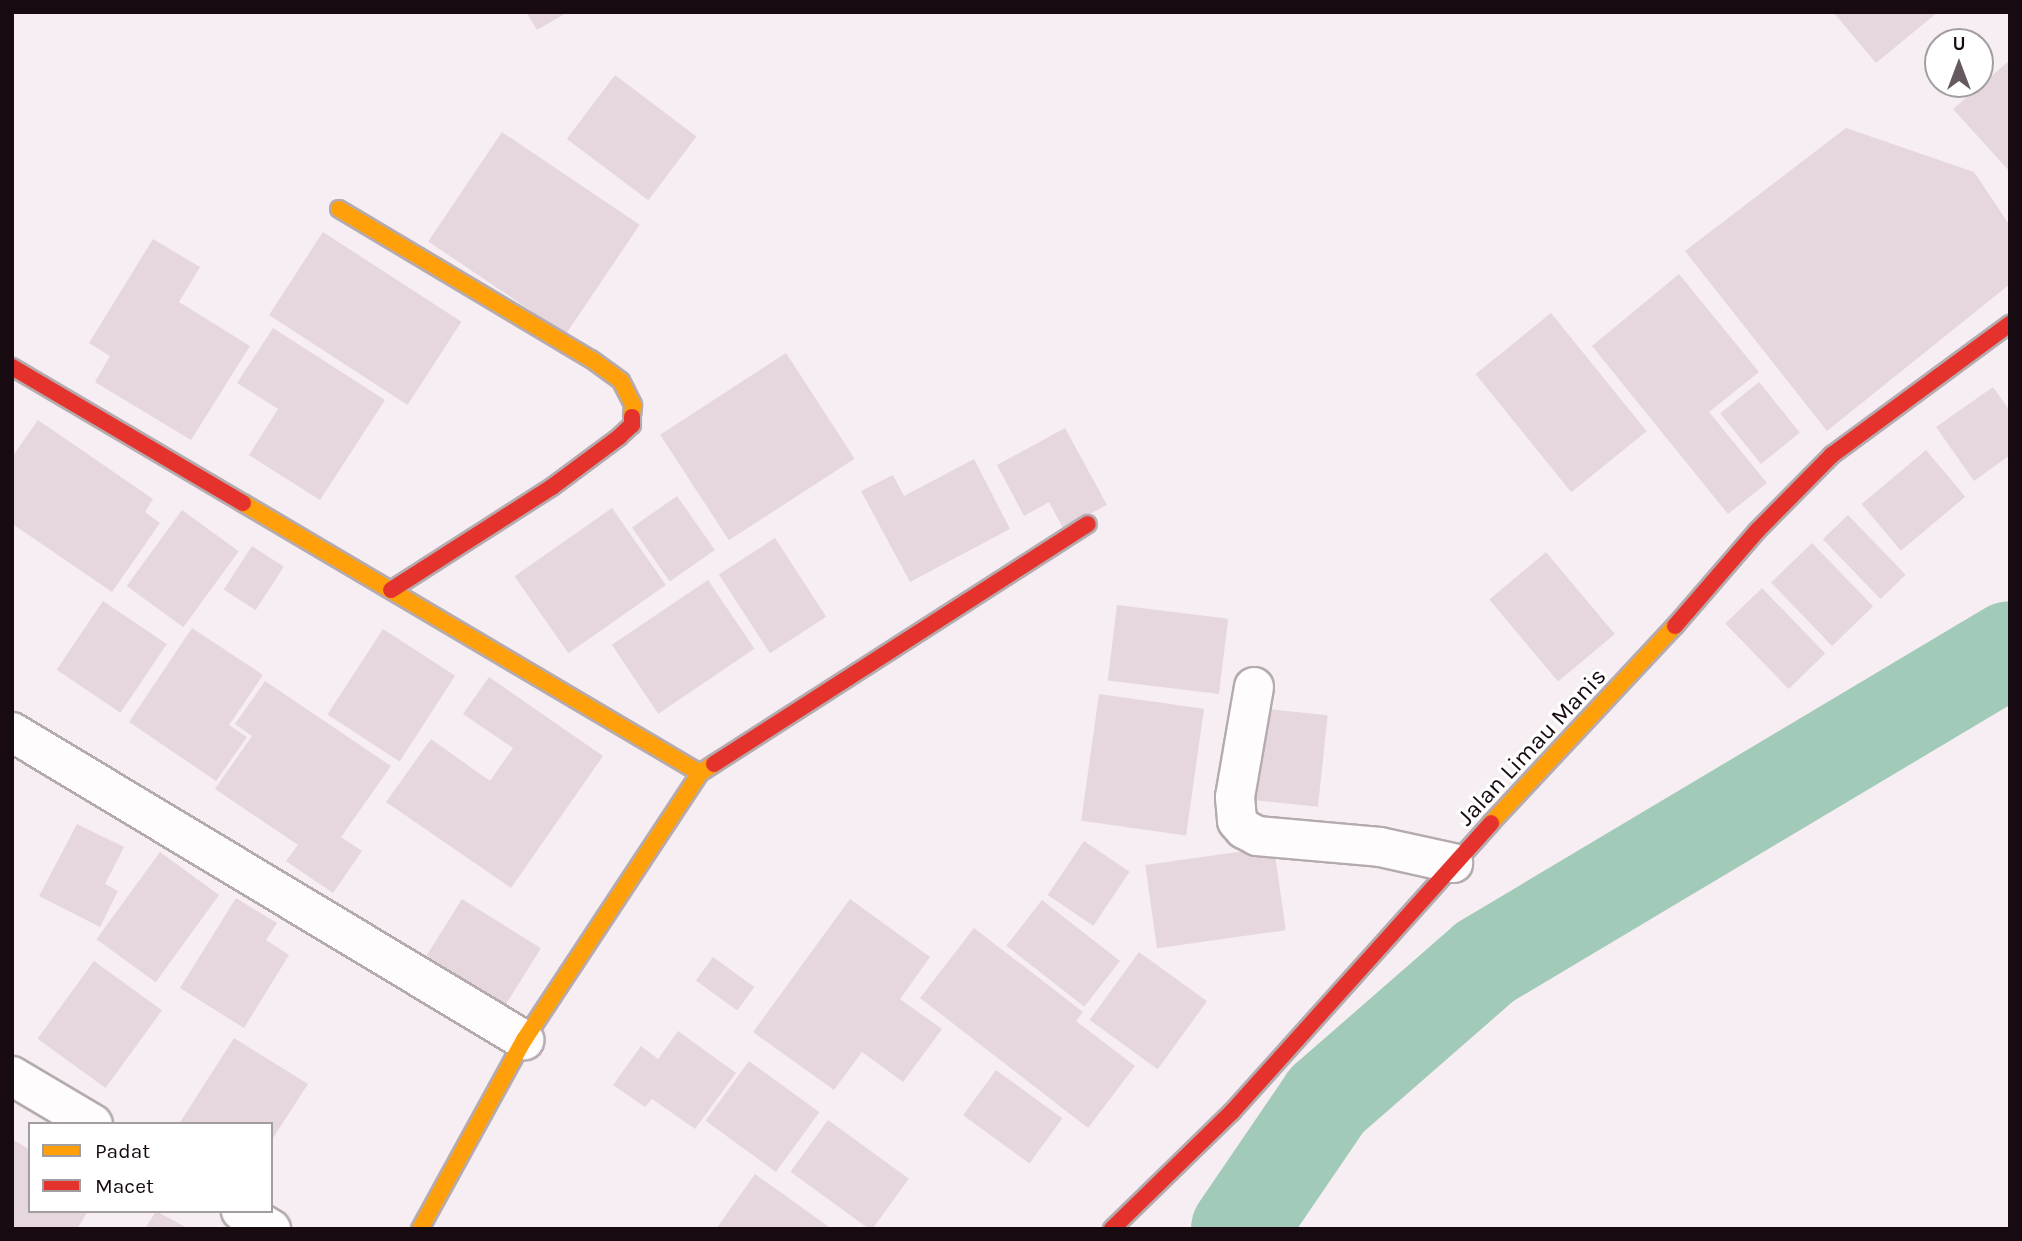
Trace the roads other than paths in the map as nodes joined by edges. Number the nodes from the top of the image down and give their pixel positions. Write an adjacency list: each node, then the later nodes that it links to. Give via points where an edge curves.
1 (339, 209): 5 (street, via 591,359 621,381 633,405 632,425 619,437 552,487)
2 (2010, 324): 9 (street, Jalan Limau Manis, via 1832,455)
3 (12, 367): 5 (street)
4 (1088, 524): 8 (street)
5 (391, 590): 8 (street)
6 (1254, 687): 9 (street, via 1235,797 1237,821 1244,829 1257,836 1380,848)
7 (12, 732): 10 (street)
8 (700, 774): 10 (street)
9 (1453, 863): 16 (street, Jalan Limau Manis, via 1232,1112)
10 (524, 1040): 15 (street)
11 (12, 1076): 12 (street)
12 (90, 1122)
13 (244, 1213): 14 (street)
14 (271, 1229)
15 (420, 1229)
16 (1112, 1229)

